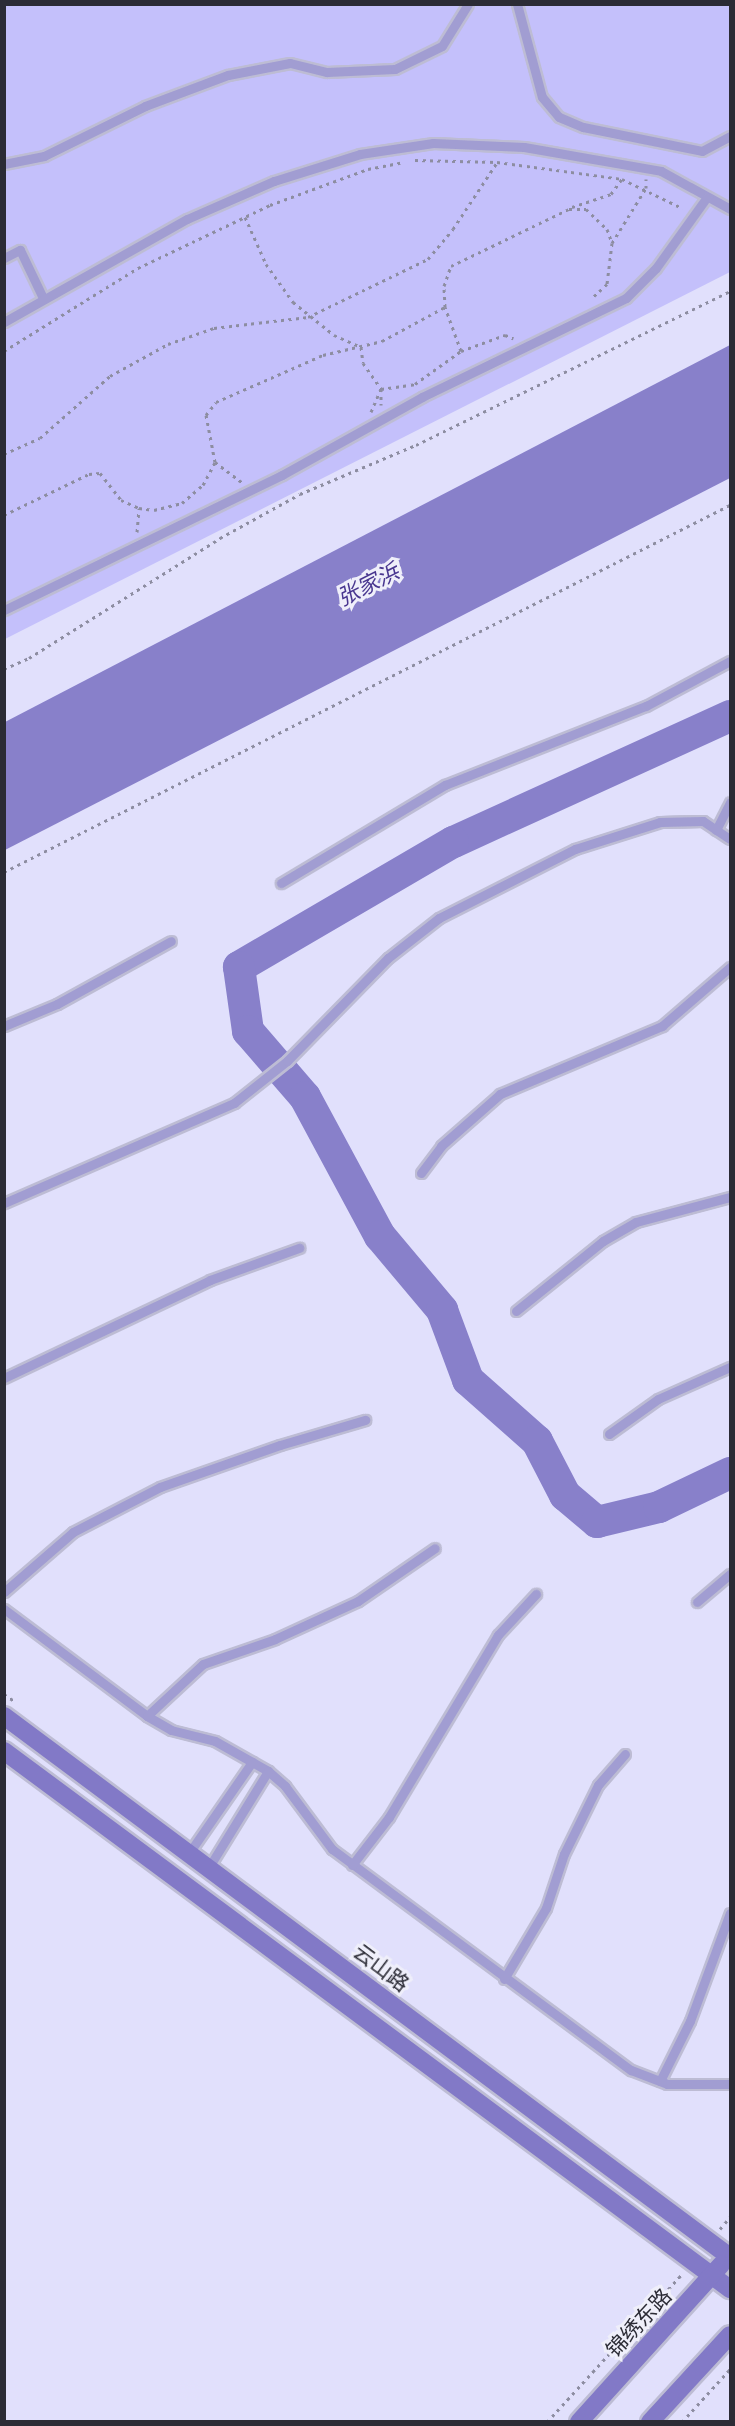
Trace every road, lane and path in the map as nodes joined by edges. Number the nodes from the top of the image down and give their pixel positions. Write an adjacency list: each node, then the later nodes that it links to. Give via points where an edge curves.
1 (468, 4): 8 (lane, via 442,46 395,69 327,72 290,63 228,75 145,106 44,156)
2 (517, 4): 3 (lane, via 542,97 559,117 584,127 702,151)
3 (730, 136)
4 (505, 146): 6 (path); 9 (lane); 21 (lane, via 412,146 360,154 274,181 187,219)
5 (413, 160): 6 (path)
6 (497, 162): 11 (path); 23 (path, via 428,259)
7 (402, 163): 17 (path, via 368,169)
8 (4, 164)
9 (633, 166): 10 (lane); 11 (path)
10 (646, 168): 12 (path); 13 (lane, via 661,171)
11 (622, 179): 12 (path); 14 (path, via 611,194)
12 (646, 188): 16 (path); 18 (path)
13 (707, 197): 15 (lane); 16 (lane)
14 (569, 209): 18 (path, via 586,209 607,229); 22 (path, via 451,266 444,286)
15 (730, 209)
16 (694, 215): 24 (lane, via 656,268 626,298)
17 (245, 217): 23 (path, via 266,264); 28 (path, via 138,267)
18 (612, 243): 24 (path, via 607,284 580,311)
19 (4, 258): 21 (lane, via 20,249)
20 (730, 291): 41 (path, via 416,445 300,494 220,538 29,658)
21 (43, 298): 25 (lane)
22 (445, 307): 26 (path, via 382,341); 29 (path)
23 (308, 318): 26 (path); 32 (path, via 214,328 168,344 110,376 40,438)
24 (580, 321): 27 (lane)
25 (4, 322)
26 (361, 347): 30 (path, via 363,363); 33 (path, via 323,355 216,402 206,415)
27 (521, 348): 29 (path, via 516,339 505,335); 31 (lane)
28 (4, 351)
29 (460, 351): 30 (path, via 416,384)
30 (381, 389): 31 (path); 31 (path, via 369,409)
31 (380, 420): 34 (lane)
32 (4, 454)
33 (215, 462): 34 (path, via 242,481); 36 (path, via 203,484 182,503 154,510)
34 (248, 492): 38 (lane)
35 (730, 505): 45 (path)
36 (139, 508): 37 (path, via 121,500 100,473 89,474); 38 (path, via 136,530)
37 (4, 515)
38 (141, 543): 39 (lane)
39 (4, 610)
40 (730, 662): 46 (lane, via 646,706 445,785)
41 (4, 669)
42 (730, 802): 43 (lane)
43 (716, 830): 44 (lane); 52 (lane, via 703,821 660,822 614,833 439,918 388,958 254,1090 234,1103)
44 (730, 839)
45 (4, 872)
46 (281, 883)
47 (171, 941): 49 (lane, via 57,1004)
48 (730, 967): 50 (lane, via 663,1026 500,1095 441,1146)
49 (4, 1026)
50 (421, 1173)
51 (730, 1197): 54 (lane, via 636,1222 603,1241)
52 (4, 1203)
53 (299, 1248): 56 (lane, via 210,1280)
54 (516, 1311)
55 (730, 1367): 58 (lane, via 658,1400)
56 (4, 1378)
57 (365, 1420): 61 (lane, via 280,1444 160,1488 73,1532)
58 (609, 1434)
59 (435, 1548): 66 (lane, via 358,1601 275,1639 203,1664)
60 (730, 1574): 63 (lane)
61 (4, 1592)
62 (536, 1594): 72 (lane, via 498,1635 389,1817)
63 (697, 1602)
64 (4, 1609): 66 (lane)
65 (4, 1716): 71 (main road, 云山路)
66 (147, 1716): 69 (lane, via 171,1730 215,1741)
67 (4, 1751): 81 (main road)
68 (625, 1754): 75 (lane, via 598,1785 564,1854 546,1908)
69 (252, 1762): 70 (lane); 71 (lane)
70 (268, 1771): 72 (lane, via 285,1786 332,1849); 73 (lane)
71 (189, 1853): 73 (main road, 云山路)
72 (352, 1865): 75 (lane)
73 (209, 1868): 79 (main road, 云山路)
74 (730, 1913): 76 (lane, via 690,2021)
75 (504, 1978): 76 (lane, via 632,2070)
76 (660, 2081): 77 (lane, via 709,2087)
77 (730, 2084)
78 (730, 2217): 79 (path)
79 (711, 2241): 80 (main road, 云山路)
80 (730, 2256): 82 (main road, 锦绣东路)
81 (695, 2261): 82 (main road); 86 (path)
82 (712, 2274): 83 (main road); 87 (main road, 锦绣东路)
83 (730, 2289)
84 (730, 2335): 88 (main road)
85 (730, 2369): 89 (path)
86 (548, 2421)
87 (579, 2421)
88 (650, 2421)
89 (682, 2421)

